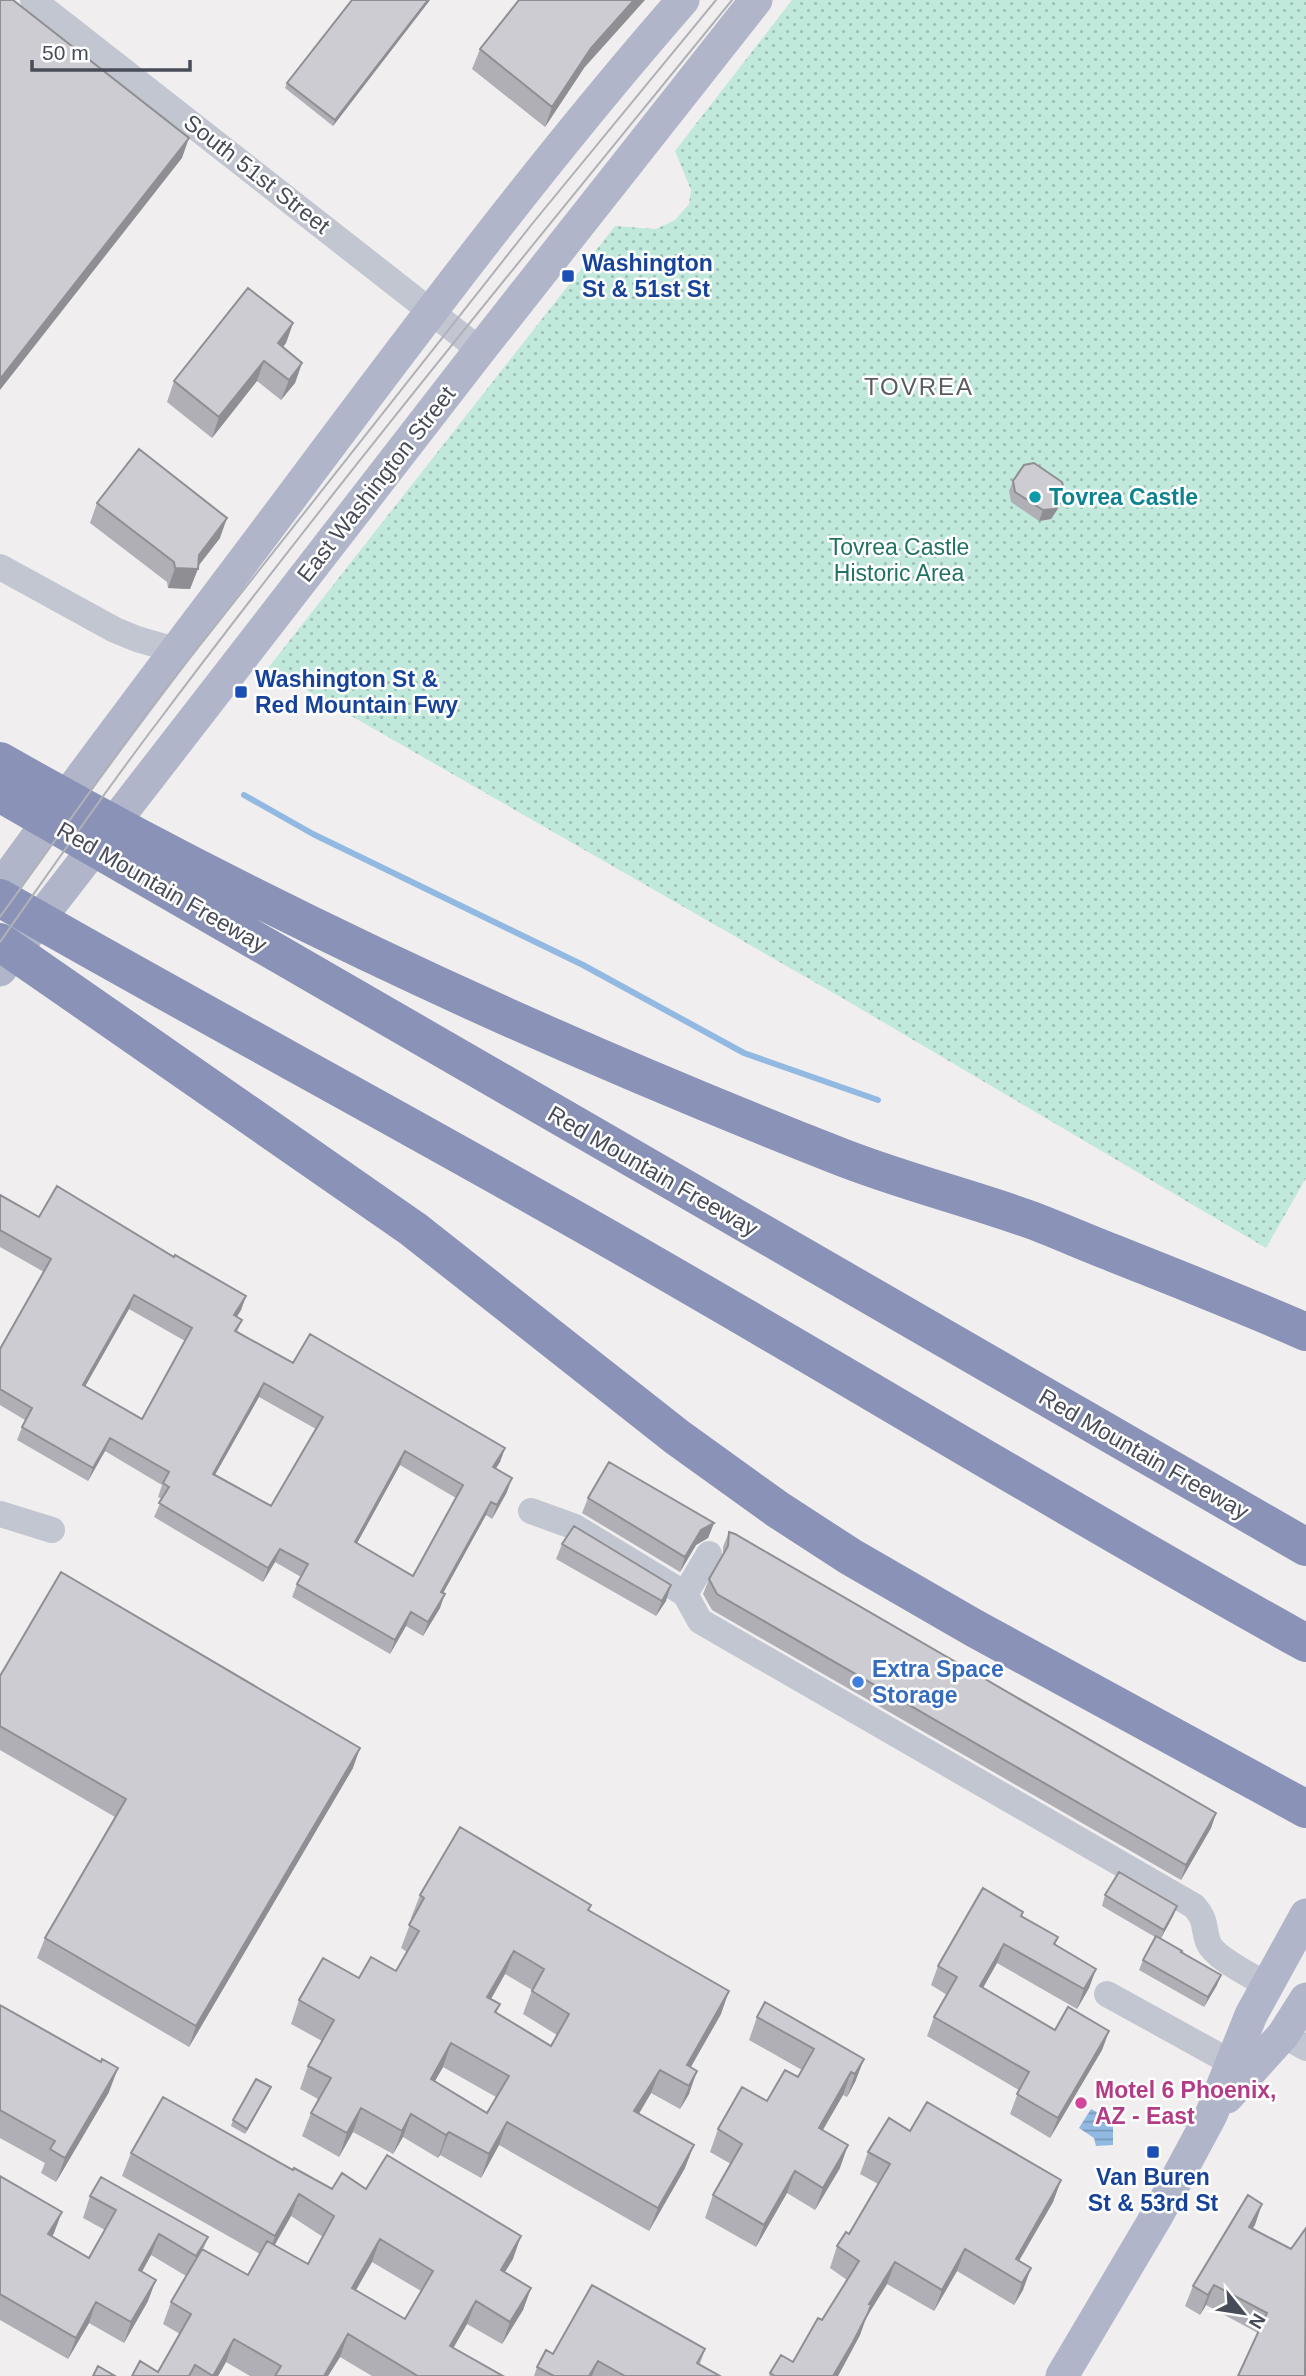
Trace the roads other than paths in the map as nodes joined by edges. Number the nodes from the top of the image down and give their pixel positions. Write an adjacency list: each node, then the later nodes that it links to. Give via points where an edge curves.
1 (33, 0): 4 (street, South 51st Street)
2 (683, 0): 4 (main road)
3 (756, 0): 5 (main road, East Washington Street)
4 (431, 311): 5 (street, South 51st Street); 7 (main road)
5 (480, 350): 14 (main road, East Washington Street)
6 (0, 568): 7 (street, via 115,630)
7 (175, 650): 11 (main road)
8 (0, 761): 10 (highway)
9 (0, 793): 10 (highway, Red Mountain Freeway)
10 (190, 885): 15 (highway, via 697,1100 842,1158 1034,1221); 19 (highway, Red Mountain Freeway)
11 (0, 888)
12 (0, 898): 22 (highway, via 566,1214 1152,1558)
13 (0, 942): 23 (highway, via 413,1229 677,1437 777,1509 974,1629)
14 (0, 970)
15 (1306, 1332)
16 (531, 1511): 21 (street, via 575,1527)
17 (0, 1514): 18 (street)
18 (52, 1530)
19 (1306, 1547)
20 (709, 1554): 21 (street)
21 (685, 1594): 25 (street, via 700,1621 1194,1906 1217,1954)
22 (1306, 1643)
23 (1306, 1809)
24 (1306, 1915): 25 (main road)
25 (1267, 1985): 29 (main road)
26 (1107, 1994): 29 (street)
27 (1306, 1999): 28 (main road)
28 (1295, 2042): 30 (main road)
29 (1232, 2063): 30 (main road)
30 (1211, 2115): 31 (main road)
31 (1062, 2376)

